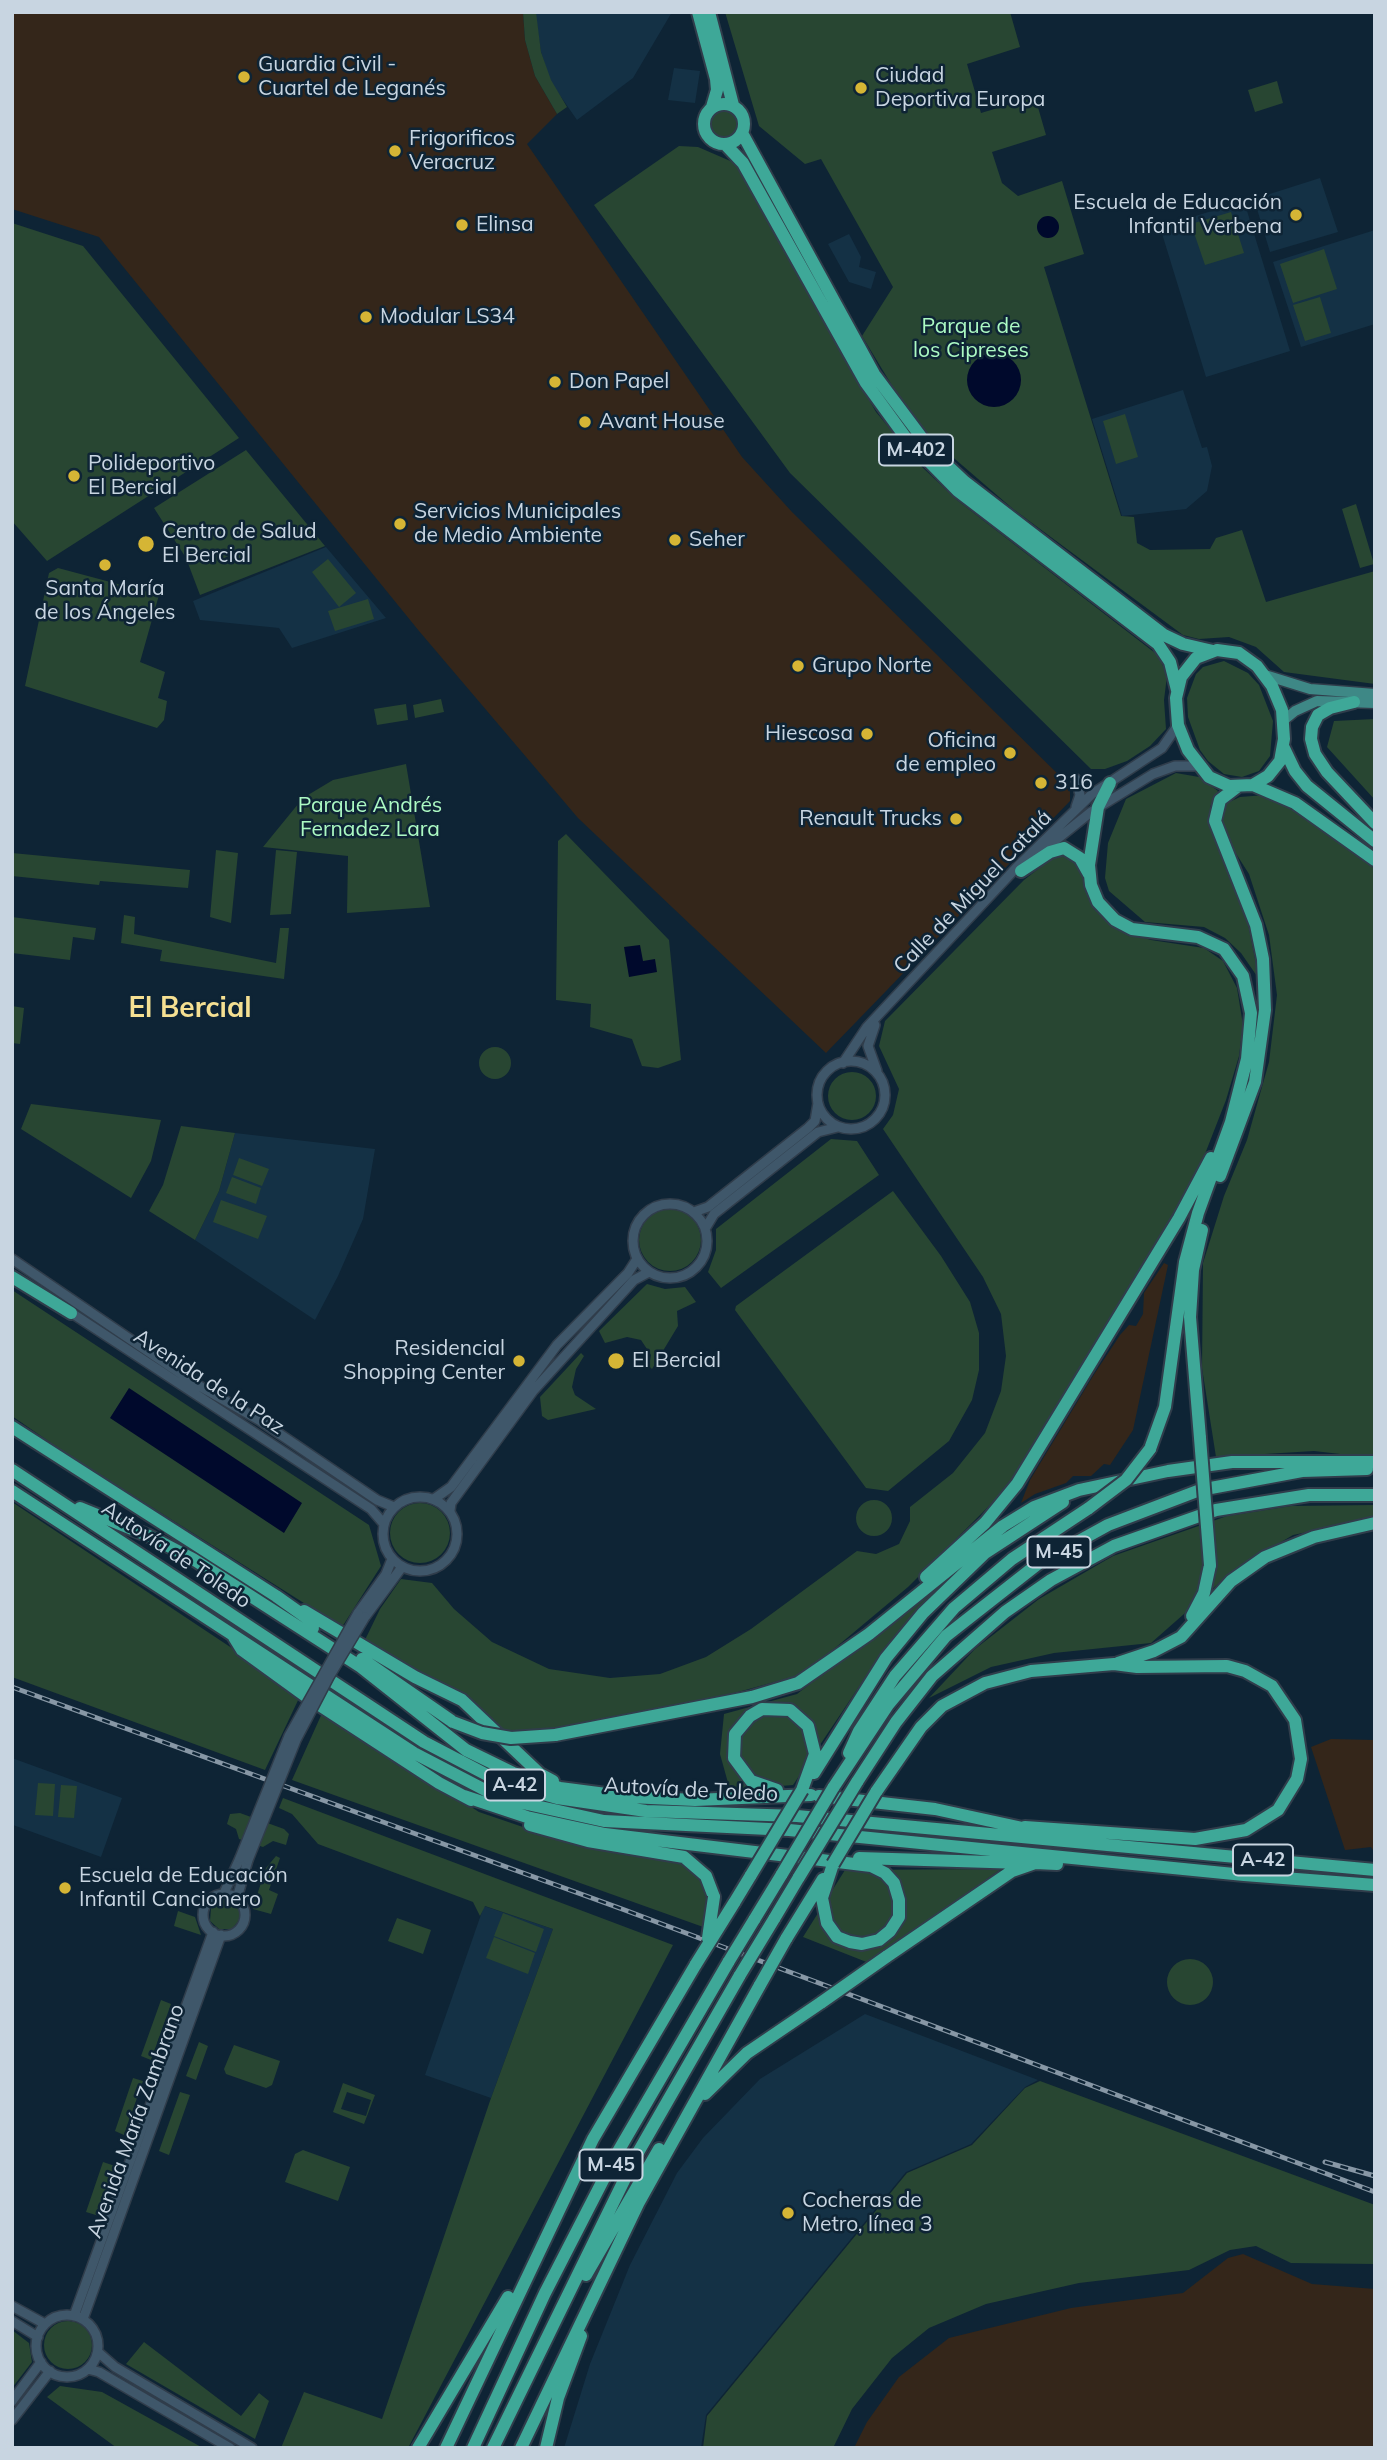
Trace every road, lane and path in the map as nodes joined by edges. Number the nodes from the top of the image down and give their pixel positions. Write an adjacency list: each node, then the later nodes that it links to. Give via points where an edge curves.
1 (698, 12): 4 (highway, M-402, via 716,79)
2 (709, 12): 3 (highway, M-402)
3 (733, 105): 4 (highway); 5 (highway, M-402, via 743,114)
4 (712, 107): 6 (highway, M-402, via 704,119 706,133)
5 (742, 133): 6 (highway); 7 (highway, M-402, via 867,364 916,433 965,482 1156,629 1183,644)
6 (725, 144): 9 (highway, M-402, via 743,163 866,383 906,438 958,491 1158,644 1170,662)
7 (1213, 650): 8 (highway, via 1239,653); 9 (highway, via 1188,666)
8 (1265, 675): 10 (main road, via 1310,689); 13 (highway)
9 (1177, 690): 14 (highway, M-402)
10 (1375, 694)
11 (1354, 702): 12 (main road); 13 (main road, via 1317,701); 23 (highway, via 1318,715 1311,739 1324,767)
12 (1375, 703)
13 (1284, 720): 15 (highway)
14 (1178, 725): 16 (highway, M-402); 18 (street, Calle de Miguel Catalá, via 1162,748)
15 (1284, 748): 19 (highway, via 1275,769); 24 (highway, via 1307,786)
16 (1199, 766): 20 (highway, M-402, via 1217,782); 21 (street, via 1159,771)
17 (1076, 779): 22 (street, via 1080,795)
18 (1110, 783): 21 (highway); 22 (street, Calle de Miguel Catalá)
19 (1253, 785): 20 (highway); 25 (highway, via 1302,807)
20 (1237, 787): 62 (highway, bridge, via 1220,800 1215,821 1256,925 1265,980 1264,1020 1255,1082 1207,1213 1193,1270 1191,1329 1210,1566 1198,1607)
21 (1098, 807): 26 (street); 27 (highway)
22 (1075, 810): 28 (street, Calle de Miguel Catalá)
23 (1375, 823)
24 (1375, 841)
25 (1375, 860)
26 (1021, 871): 27 (highway, via 1064,848 1080,858); 28 (street)
27 (1089, 874): 32 (highway, via 1098,902 1120,923 1143,932 1205,939 1224,949 1237,964 1251,1013)
28 (1004, 884): 29 (street, Calle de Miguel Catalá)
29 (880, 1014): 30 (street, Calle de Miguel Catalá); 31 (street, via 869,1045)
30 (843, 1063): 31 (street, via 865,1064); 33 (street, via 821,1080)
31 (881, 1079): 34 (street, via 885,1098 875,1120 863,1128)
32 (1240, 1090): 63 (highway, via 1186,1204 1017,1484 985,1523); 65 (highway, bridge, via 1188,1248 1165,1408 1150,1449 1126,1480 987,1579 925,1638 864,1722)
33 (818, 1102): 34 (street, via 825,1117); 35 (street, via 815,1121 808,1128 708,1207)
34 (838, 1127): 36 (street, via 818,1132 714,1214)
35 (694, 1212): 36 (street); 38 (street, via 673,1203 649,1209 633,1236)
36 (705, 1229): 39 (street, via 706,1249 690,1271 674,1278)
37 (12, 1259): 51 (street, via 196,1384)
38 (637, 1259): 39 (street); 50 (street, via 557,1345 451,1487)
39 (649, 1272): 52 (street, via 634,1280 533,1391 451,1503)
40 (12, 1275): 41 (highway)
41 (71, 1313): 54 (street, Avenida de la Paz, via 371,1509)
42 (14, 1427): 58 (highway)
43 (1375, 1462): 46 (highway, via 1232,1462)
44 (12, 1470): 48 (highway, Autovía de Toledo / A-42)
45 (1375, 1470): 65 (highway, M-45, via 1302,1471 1200,1490 1108,1525 1039,1563 946,1636 888,1704)
46 (1119, 1480): 63 (highway, via 1053,1500 1014,1518); 67 (highway, via 1061,1503 1025,1524 953,1580 886,1658)
47 (12, 1492): 61 (highway, Autovía de Toledo / A-42)
48 (52, 1495): 57 (highway, via 161,1541); 70 (highway, Autovía de Toledo / A-42, via 424,1742 491,1777 557,1798 608,1807 797,1816)
49 (1375, 1495): 88 (highway, M-45, bridge, via 1309,1495 1216,1510 1114,1546 1051,1580 1005,1612 932,1676 857,1782 740,1975 636,2156)
50 (434, 1499): 51 (street, via 417,1496); 52 (street)
51 (394, 1507): 54 (street)
52 (450, 1511): 56 (street, via 457,1540 446,1560 427,1571)
53 (1375, 1523): 62 (highway, via 1314,1537 1257,1561 1224,1587 1187,1632)
54 (384, 1524): 55 (street, via 383,1536)
55 (392, 1559): 56 (street); 59 (street)
56 (402, 1567): 59 (street)
57 (234, 1585): 60 (highway); 66 (highway, via 361,1667 466,1750 527,1778)
58 (276, 1596): 60 (highway, via 307,1618); 66 (highway, via 415,1678 462,1700 540,1774)
59 (362, 1615): 71 (street, bridge, via 289,1736)
60 (313, 1628): 63 (highway, bridge, via 453,1722 511,1738 555,1735 775,1692 812,1676)
61 (232, 1634): 68 (highway, via 242,1650 304,1695); 75 (highway, Autovía de Toledo / A-42, via 414,1753 488,1791 554,1812 604,1821 789,1830)
62 (1169, 1643): 64 (highway)
63 (849, 1649)
64 (1114, 1664): 69 (highway, via 1227,1666 1272,1686 1290,1711 1300,1738 1297,1779 1288,1797 1264,1821 1224,1836 1195,1839); 72 (highway, bridge, via 1017,1674 958,1695 921,1727)
65 (833, 1788): 103 (highway, M-45, bridge, via 616,2155)
66 (573, 1789): 67 (highway, via 695,1800)
67 (807, 1793): 67 (highway, via 764,1787 747,1777 734,1758 734,1746 735,1734 750,1716 762,1709 790,1710 808,1726 815,1754); 69 (highway); 82 (highway, bridge)
68 (464, 1796): 72 (highway, via 594,1832); 82 (highway, bridge, via 551,1833 684,1857 706,1876 714,1897 711,1931)
69 (1025, 1827): 70 (highway)
70 (1059, 1841): 74 (highway, Autovía de Toledo / A-42)
71 (244, 1859): 79 (street); 80 (street)
72 (827, 1861): 72 (highway, via 870,1866 885,1873 900,1900 890,1931 862,1944 837,1937 827,1923 821,1898); 73 (highway); 83 (highway, bridge)
73 (1035, 1863): 75 (highway, via 1170,1874); 84 (highway, bridge, via 1012,1871 747,2053)
74 (1375, 1870)
75 (1207, 1872): 76 (highway, Autovía de Toledo / A-42)
76 (1315, 1881): 77 (highway, Autovía de Toledo / A-42); 78 (highway)
77 (1375, 1885)
78 (1375, 1892)
79 (224, 1893): 80 (street); 81 (street, via 212,1897 204,1911 204,1920)
80 (237, 1898): 81 (street, via 244,1907 244,1922 234,1933)
81 (217, 1934): 89 (street, Avenida María Zambrano)
82 (696, 1964): 85 (highway, via 593,2139)
83 (756, 1991): 84 (highway); 88 (highway, via 572,2298)
84 (692, 2107): 86 (highway)
85 (538, 2249): 101 (highway); 102 (highway)
86 (601, 2279): 105 (highway); 106 (highway, via 558,2399)
87 (12, 2305): 91 (street)
88 (559, 2312): 104 (highway, M-45)
89 (79, 2317): 91 (street, via 55,2316); 93 (street, via 97,2337)
90 (12, 2321): 92 (street)
91 (45, 2324): 92 (street)
92 (38, 2337): 94 (street)
93 (97, 2352): 95 (street); 100 (street)
94 (41, 2362): 96 (street); 97 (street)
95 (88, 2368): 96 (street, via 74,2376); 99 (street)
96 (50, 2371): 98 (street)
97 (12, 2401)
98 (12, 2420)
99 (230, 2448)
100 (252, 2448)
101 (418, 2448)
102 (446, 2448)
103 (473, 2448)
104 (493, 2448)
105 (521, 2448)
106 (546, 2448)

